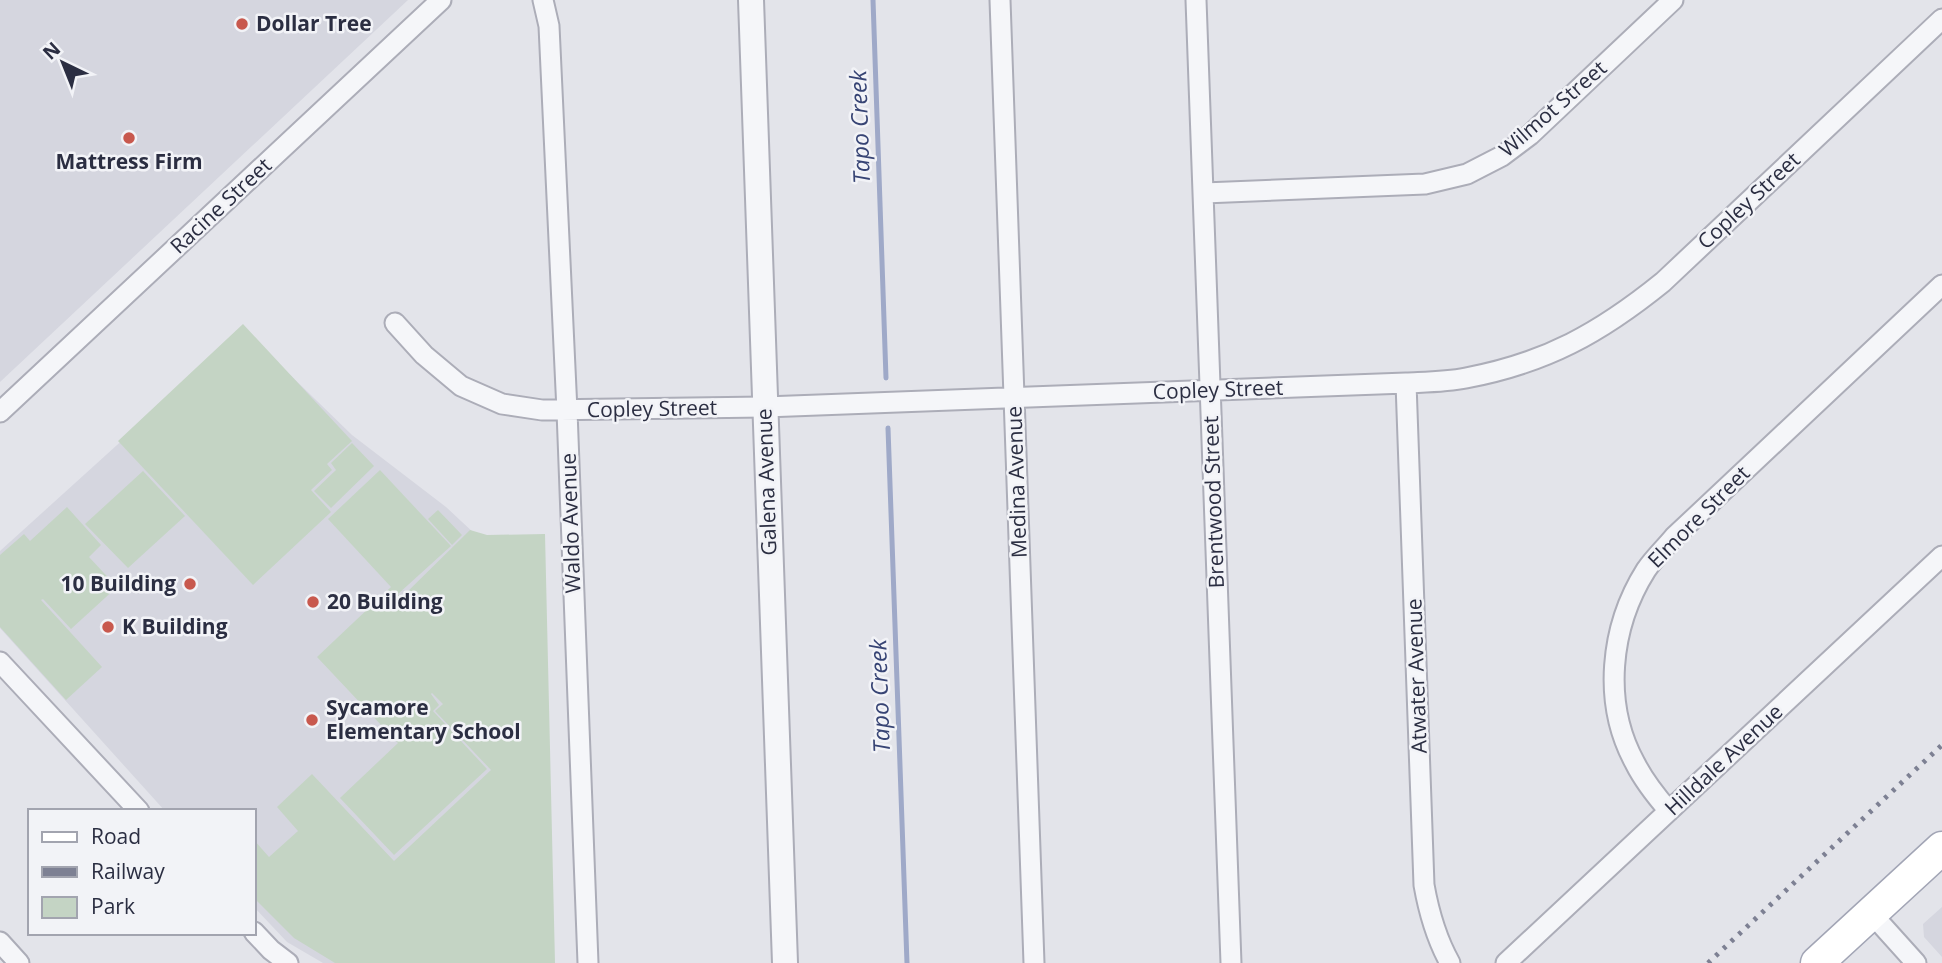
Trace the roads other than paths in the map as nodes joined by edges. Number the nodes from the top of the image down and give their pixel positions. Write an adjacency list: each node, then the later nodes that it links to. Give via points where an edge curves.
1 (441, 0): 15 (street, Racine Street)
2 (542, 0): 16 (street, Waldo Avenue, via 549,26)
3 (751, 0): 14 (street, Galena Avenue)
4 (1000, 0): 13 (street, Medina Avenue)
5 (1196, 0): 8 (street, Brentwood Street)
6 (1673, 0): 8 (street, Wilmot Street, via 1531,135 1467,174 1426,184)
7 (1942, 19): 11 (street, Copley Street, via 1627,311 1576,342 1518,366 1463,379)
8 (1204, 193): 12 (street, Brentwood Street)
9 (1942, 285): 20 (street, Elmore Street, via 1674,537 1633,593 1620,627 1614,694 1633,761)
10 (395, 323): 16 (street, Copley Street, via 461,386 502,404)
11 (1406, 383): 12 (street, Copley Street); 31 (street, Atwater Avenue, via 1424,885 1439,944)
12 (1210, 390): 13 (street, Copley Street); 30 (street, Brentwood Street)
13 (1014, 397): 14 (street, Copley Street); 29 (street, Medina Avenue)
14 (765, 407): 16 (street, Copley Street); 28 (street, Galena Avenue)
15 (0, 411)
16 (567, 411): 27 (street, Waldo Avenue)
17 (1942, 556): 20 (street, Hilldale Avenue)
18 (0, 662): 19 (street)
19 (137, 809)
20 (1669, 811): 32 (street, Hilldale Avenue)
21 (1942, 848): 22 (main road)
22 (1871, 913): 33 (main road); 34 (street)
23 (256, 934): 26 (street)
24 (0, 942): 25 (street)
25 (19, 963)
26 (288, 963)
27 (588, 963)
28 (785, 963)
29 (1034, 963)
30 (1231, 963)
31 (1450, 963)
32 (1506, 963)
33 (1817, 963)
34 (1916, 963)

